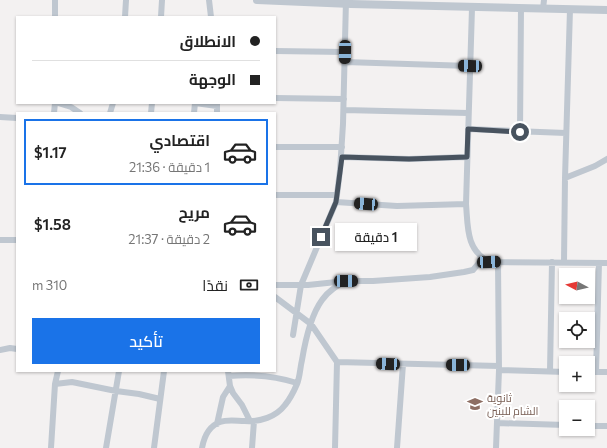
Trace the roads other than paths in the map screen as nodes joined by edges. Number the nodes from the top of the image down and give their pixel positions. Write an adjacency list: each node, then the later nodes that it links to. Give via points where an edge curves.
1 (55, 0): 17 (street)
2 (126, 0): 18 (street)
3 (162, 0): 19 (street)
4 (210, 0): 20 (street)
5 (257, 0): 7 (street)
6 (544, 0): 14 (street)
7 (281, 1): 8 (street)
8 (345, 2): 9 (street); 22 (street)
9 (404, 3): 10 (street)
10 (443, 3): 12 (street)
11 (505, 4): 12 (street); 13 (street)
12 (470, 5): 24 (street)
13 (521, 8): 14 (street); 36 (street)
14 (543, 9): 15 (street)
15 (570, 10): 16 (street); 37 (street)
16 (607, 10)
17 (55, 16)
18 (125, 16)
19 (160, 16)
20 (211, 16)
21 (276, 51): 22 (street)
22 (345, 52): 23 (street)
23 (345, 62): 24 (street); 26 (street)
24 (470, 66): 32 (street)
25 (276, 98): 26 (street)
26 (344, 99): 30 (street)
27 (61, 104): 31 (street)
28 (200, 104): 29 (street)
29 (217, 107)
30 (344, 110): 32 (street); 39 (street)
31 (78, 112)
32 (468, 113): 35 (street)
33 (0, 117): 34 (street)
34 (16, 118)
35 (468, 129): 36 (street); 41 (street)
36 (520, 132): 37 (street)
37 (566, 133): 43 (street)
38 (276, 146): 39 (street)
39 (342, 147): 40 (street)
40 (342, 157): 41 (street); 45 (street)
41 (467, 157): 46 (street)
42 (607, 159): 43 (street)
43 (564, 178): 52 (street)
44 (276, 195): 45 (street)
45 (336, 198): 46 (street, via 397,206); 57 (street)
46 (466, 204): 49 (street, via 468,235 473,248)
47 (0, 240): 48 (street)
48 (16, 240)
49 (481, 257): 50 (street, via 489,262); 55 (street, via 473,270 464,272 430,277)
50 (498, 262): 51 (street); 66 (street)
51 (552, 262): 52 (street); 67 (street)
52 (564, 262): 53 (street)
53 (599, 263): 54 (street); 73 (street)
54 (607, 263)
55 (346, 281): 57 (street); 60 (street, via 322,299)
56 (276, 285): 57 (street)
57 (301, 285): 59 (street)
58 (276, 298): 59 (street)
59 (296, 313): 60 (street); 61 (street)
60 (311, 324): 64 (street); 76 (street)
61 (293, 335)
62 (1, 348): 63 (street)
63 (16, 349)
64 (337, 362): 65 (street); 92 (street)
65 (403, 364): 66 (street); 93 (street)
66 (499, 368): 67 (street); 82 (street)
67 (550, 371): 72 (street)
68 (54, 372): 77 (street)
69 (58, 372): 77 (street)
70 (119, 372): 79 (street)
71 (164, 372): 80 (street)
72 (559, 372)
73 (596, 372): 74 (street)
74 (607, 372)
75 (228, 374): 76 (street, via 271,376); 78 (street)
76 (298, 383): 81 (street, via 280,412)
77 (55, 384): 79 (street, via 72,382); 87 (street)
78 (230, 386): 81 (street); 83 (street, via 223,397)
79 (116, 391): 80 (street); 88 (street)
80 (160, 399): 89 (street)
81 (252, 421): 83 (street, via 234,420); 91 (street)
82 (497, 423): 84 (street); 94 (street)
83 (217, 424): 90 (street, via 208,432)
84 (559, 425)
85 (595, 426): 86 (street)
86 (607, 426)
87 (51, 448)
88 (106, 448)
89 (154, 448)
90 (202, 448)
91 (252, 448)
92 (335, 448)
93 (397, 448)
94 (496, 448)

